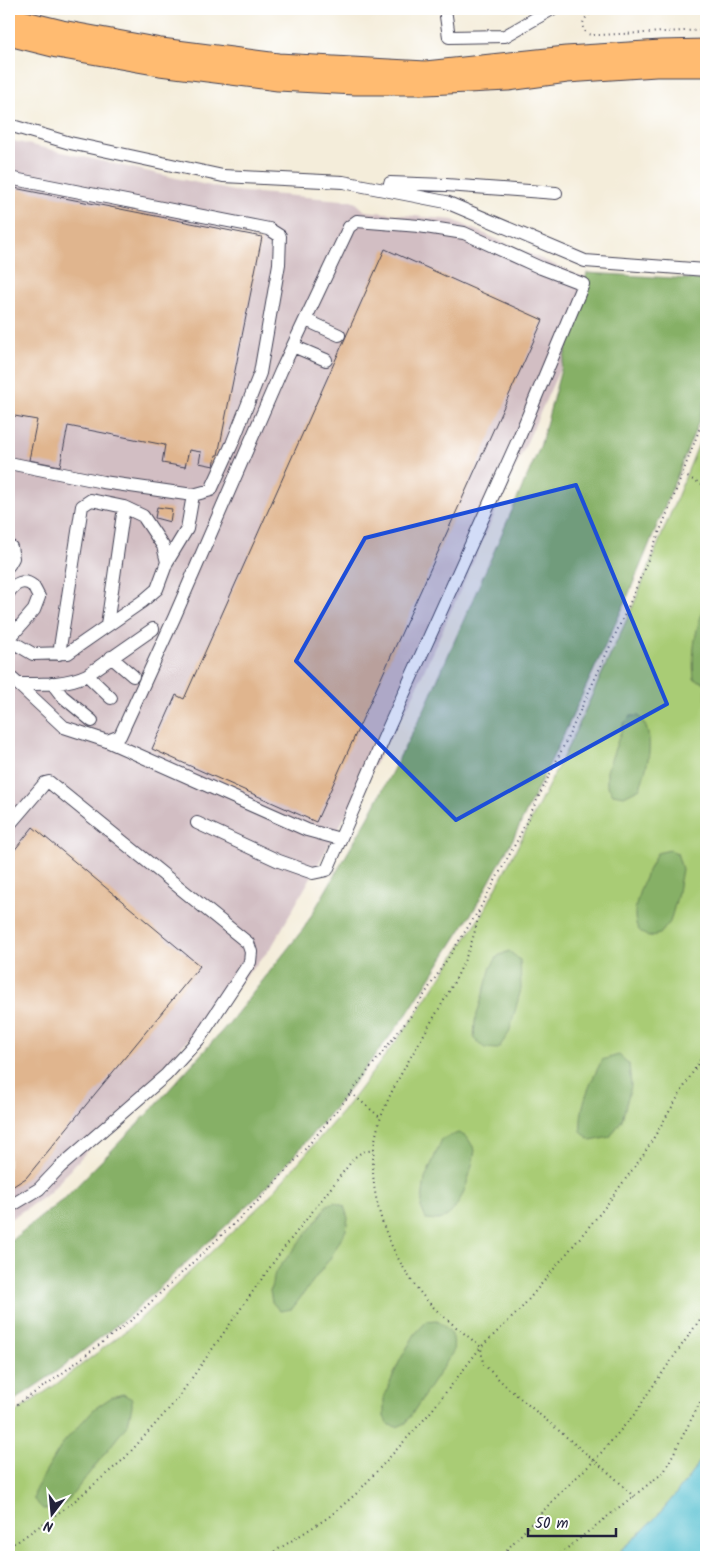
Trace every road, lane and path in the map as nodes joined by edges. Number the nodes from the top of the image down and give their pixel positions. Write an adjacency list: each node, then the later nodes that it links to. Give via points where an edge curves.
1 (445, 9): 2 (street, via 449,37 460,38 504,36)
2 (552, 9)
3 (618, 9): 5 (path, via 591,13 584,19 584,30 588,34 600,35)
4 (9, 17): 7 (highway, via 161,48 278,63 426,71 566,56)
5 (706, 30)
6 (9, 36): 8 (highway, via 160,66 355,85 436,85 636,68)
7 (706, 50)
8 (706, 67)
9 (9, 125): 11 (street, via 70,143 223,176)
10 (9, 178): 22 (street, via 269,229 280,236 279,264 254,392 211,490)
11 (343, 182): 12 (street); 13 (street, via 446,202 585,261)
12 (556, 193)
13 (706, 270)
14 (306, 320): 15 (street); 16 (street); 42 (street, via 349,227 357,221 464,233 583,284 518,440)
15 (339, 335)
16 (293, 346): 17 (street); 39 (street, via 120,736)
17 (326, 360)
18 (706, 412): 20 (path)
19 (9, 463): 22 (street, via 103,482)
20 (682, 475): 21 (path); 43 (path, via 629,605 572,728)
21 (706, 486)
22 (192, 495): 25 (street, via 188,529)
23 (124, 507): 25 (street, via 143,516 163,546); 28 (street); 31 (street, via 90,500 82,506)
24 (9, 546): 26 (street, via 13,558)
25 (167, 562): 28 (street, via 157,589)
26 (9, 564)
27 (9, 592): 30 (street, via 16,583 25,582 33,586 39,597 34,610)
28 (107, 625): 31 (street, via 68,653)
29 (152, 629): 32 (street)
30 (9, 640): 31 (street, via 33,654)
31 (59, 654)
32 (111, 657): 33 (street); 34 (street)
33 (87, 675): 36 (street); 37 (street)
34 (133, 676)
35 (13, 680): 36 (street); 39 (street, via 64,727)
36 (52, 683): 38 (street, via 62,696)
37 (111, 698)
38 (92, 721)
39 (107, 741): 42 (street, via 307,830)
40 (197, 823): 42 (street, via 313,873 327,870)
41 (9, 825): 48 (street, via 49,782 248,943 251,952 250,962 199,1039 166,1075 60,1166 39,1189)
42 (340, 839)
43 (479, 910): 45 (path, via 410,1017); 46 (path, via 468,954 398,1080)
44 (706, 1050): 50 (path, via 644,1154 602,1210 519,1311)
45 (350, 1093): 46 (path); 52 (path, via 261,1198 134,1318)
46 (381, 1118): 47 (path)
47 (374, 1150): 50 (path, via 373,1182 377,1205 386,1235 398,1258 426,1298); 55 (path, via 355,1157 280,1254 175,1402 124,1459 71,1504)
48 (9, 1207)
49 (706, 1311): 53 (path, via 638,1410)
50 (481, 1347): 53 (path, via 483,1364); 56 (path, via 429,1414 357,1493 329,1517)
51 (706, 1392): 54 (path, via 664,1472)
52 (9, 1410)
53 (594, 1460): 54 (path); 57 (path)
54 (634, 1497): 58 (path)
55 (9, 1545)
56 (266, 1557)
57 (500, 1557)
58 (556, 1557)

